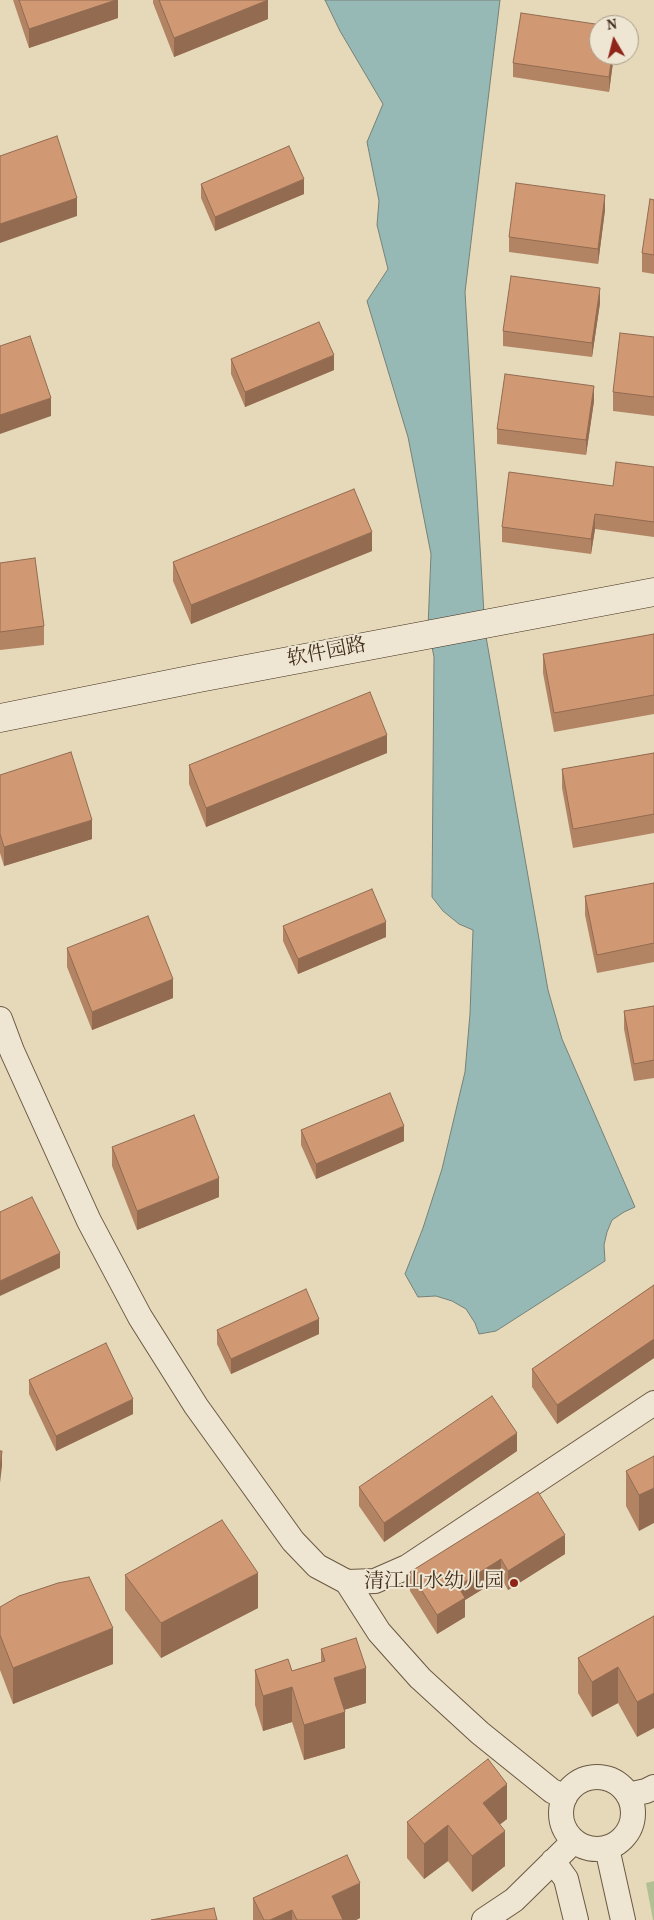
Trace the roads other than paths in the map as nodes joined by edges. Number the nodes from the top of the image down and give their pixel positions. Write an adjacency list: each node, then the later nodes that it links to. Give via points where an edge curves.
1 (654, 592): 2 (main road, 软件园路)
2 (0, 718)
3 (0, 1019): 5 (street, via 89,1221 145,1325 196,1406 293,1541 317,1566)
4 (654, 1403): 5 (street, via 406,1567 375,1581)
5 (347, 1582): 8 (street, via 379,1632 420,1678 480,1733)
6 (654, 1787): 7 (street)
7 (628, 1795): 8 (street, via 612,1781 590,1778 571,1788); 10 (street, via 633,1816 630,1827 617,1844)
8 (565, 1798): 9 (street, via 561,1821)
9 (574, 1841): 10 (street, via 584,1847); 11 (street)
10 (607, 1848): 14 (street)
11 (553, 1861): 12 (street, via 514,1900); 13 (street, via 566,1879)
12 (484, 1920)
13 (576, 1920)
14 (623, 1920)

